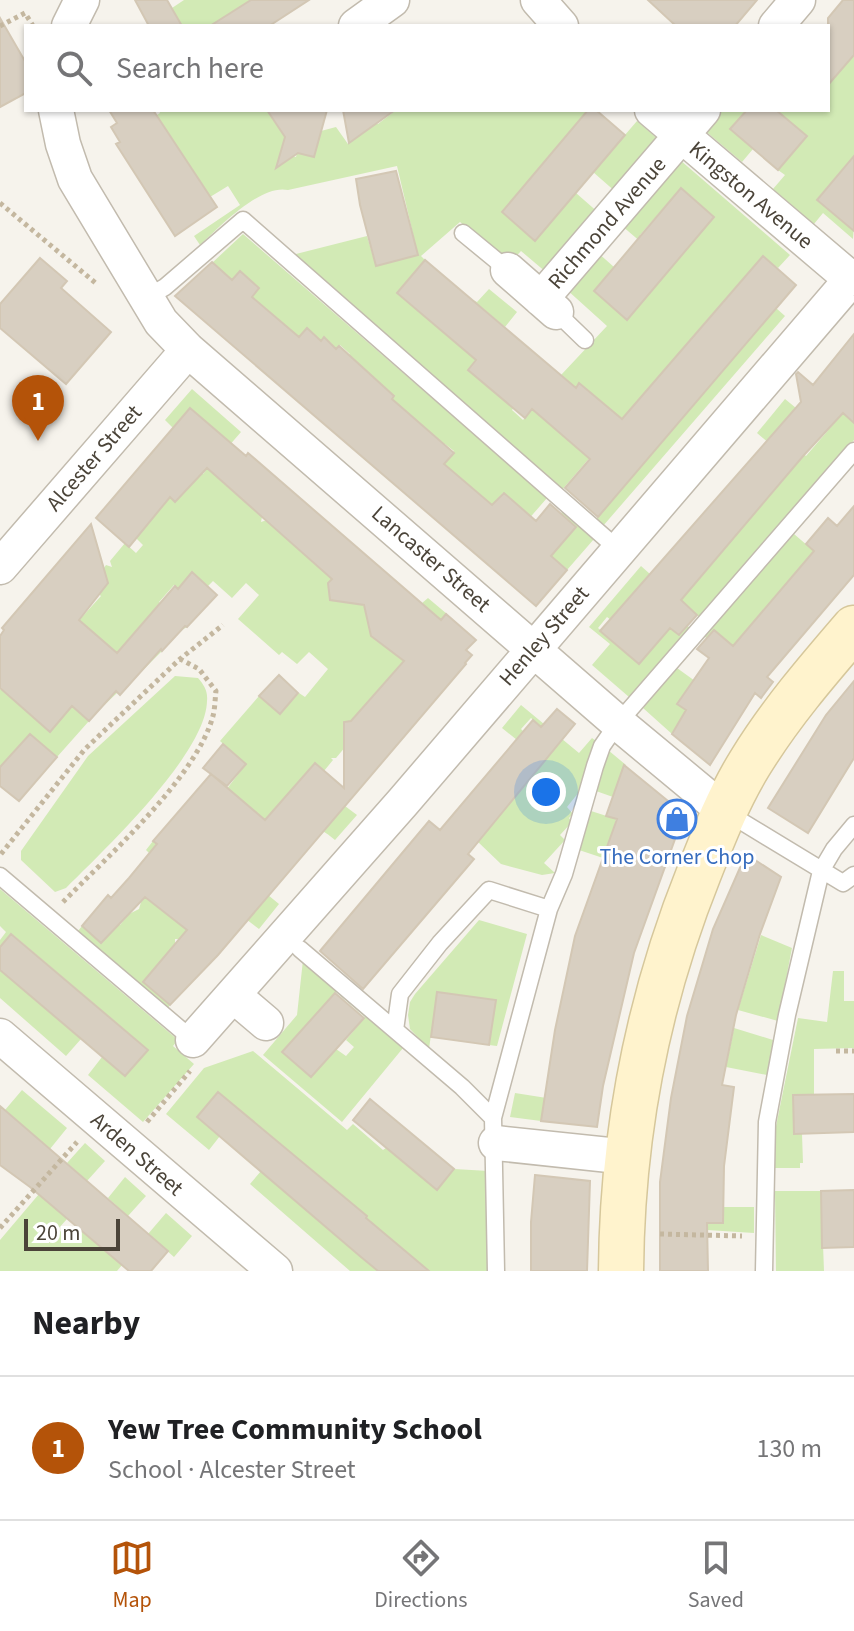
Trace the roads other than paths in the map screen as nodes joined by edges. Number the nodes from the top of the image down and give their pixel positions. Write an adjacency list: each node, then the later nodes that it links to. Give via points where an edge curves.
1 (82, 0): 5 (street)
2 (392, 0): 6 (street)
3 (538, 0): 7 (street)
4 (798, 0): 8 (street)
5 (70, 24)
6 (359, 24)
7 (559, 24)
8 (778, 24)
9 (56, 112): 16 (street, Lancaster Street, via 75,179)
10 (654, 112): 12 (street, Kingston Avenue)
11 (701, 112): 12 (street, Richmond Avenue)
12 (681, 135): 15 (street, Kingston Avenue); 17 (street, Richmond Avenue)
13 (463, 233): 14 (lane)
14 (508, 270): 17 (street, Richmond Avenue)
15 (853, 278): 21 (street, Henley Street)
16 (146, 298): 19 (street, Lancaster Street); 21 (lane, via 243,220)
17 (549, 305): 18 (lane)
18 (585, 340)
19 (188, 350): 22 (street, Alcester Street); 24 (street, Lancaster Street)
20 (854, 451): 25 (lane)
21 (619, 550): 24 (street, Henley Street)
22 (0, 567)
23 (854, 628): 26 (main road, via 787,708)
24 (533, 648): 25 (street, Lancaster Street); 33 (street, Henley Street)
25 (618, 723): 26 (street, Lancaster Street); 31 (lane, via 602,746)
26 (724, 811): 28 (lane); 39 (main road, via 662,974)
27 (854, 825): 28 (lane)
28 (821, 871): 29 (lane, via 843,883); 44 (lane, via 767,1122)
29 (854, 875)
30 (0, 876): 37 (lane)
31 (549, 909): 35 (lane, via 489,890 400,994); 38 (lane)
32 (300, 949): 35 (lane)
33 (233, 995): 34 (street); 37 (street, Henley Street)
34 (266, 1023)
35 (395, 1030): 38 (lane, via 472,1096)
36 (0, 1036): 40 (street, Arden Street)
37 (195, 1051)
38 (494, 1130): 39 (street); 42 (lane)
39 (628, 1157): 43 (main road)
40 (238, 1260): 41 (street, Arden Street)
41 (275, 1271)
42 (496, 1271)
43 (621, 1271)
44 (764, 1271)

